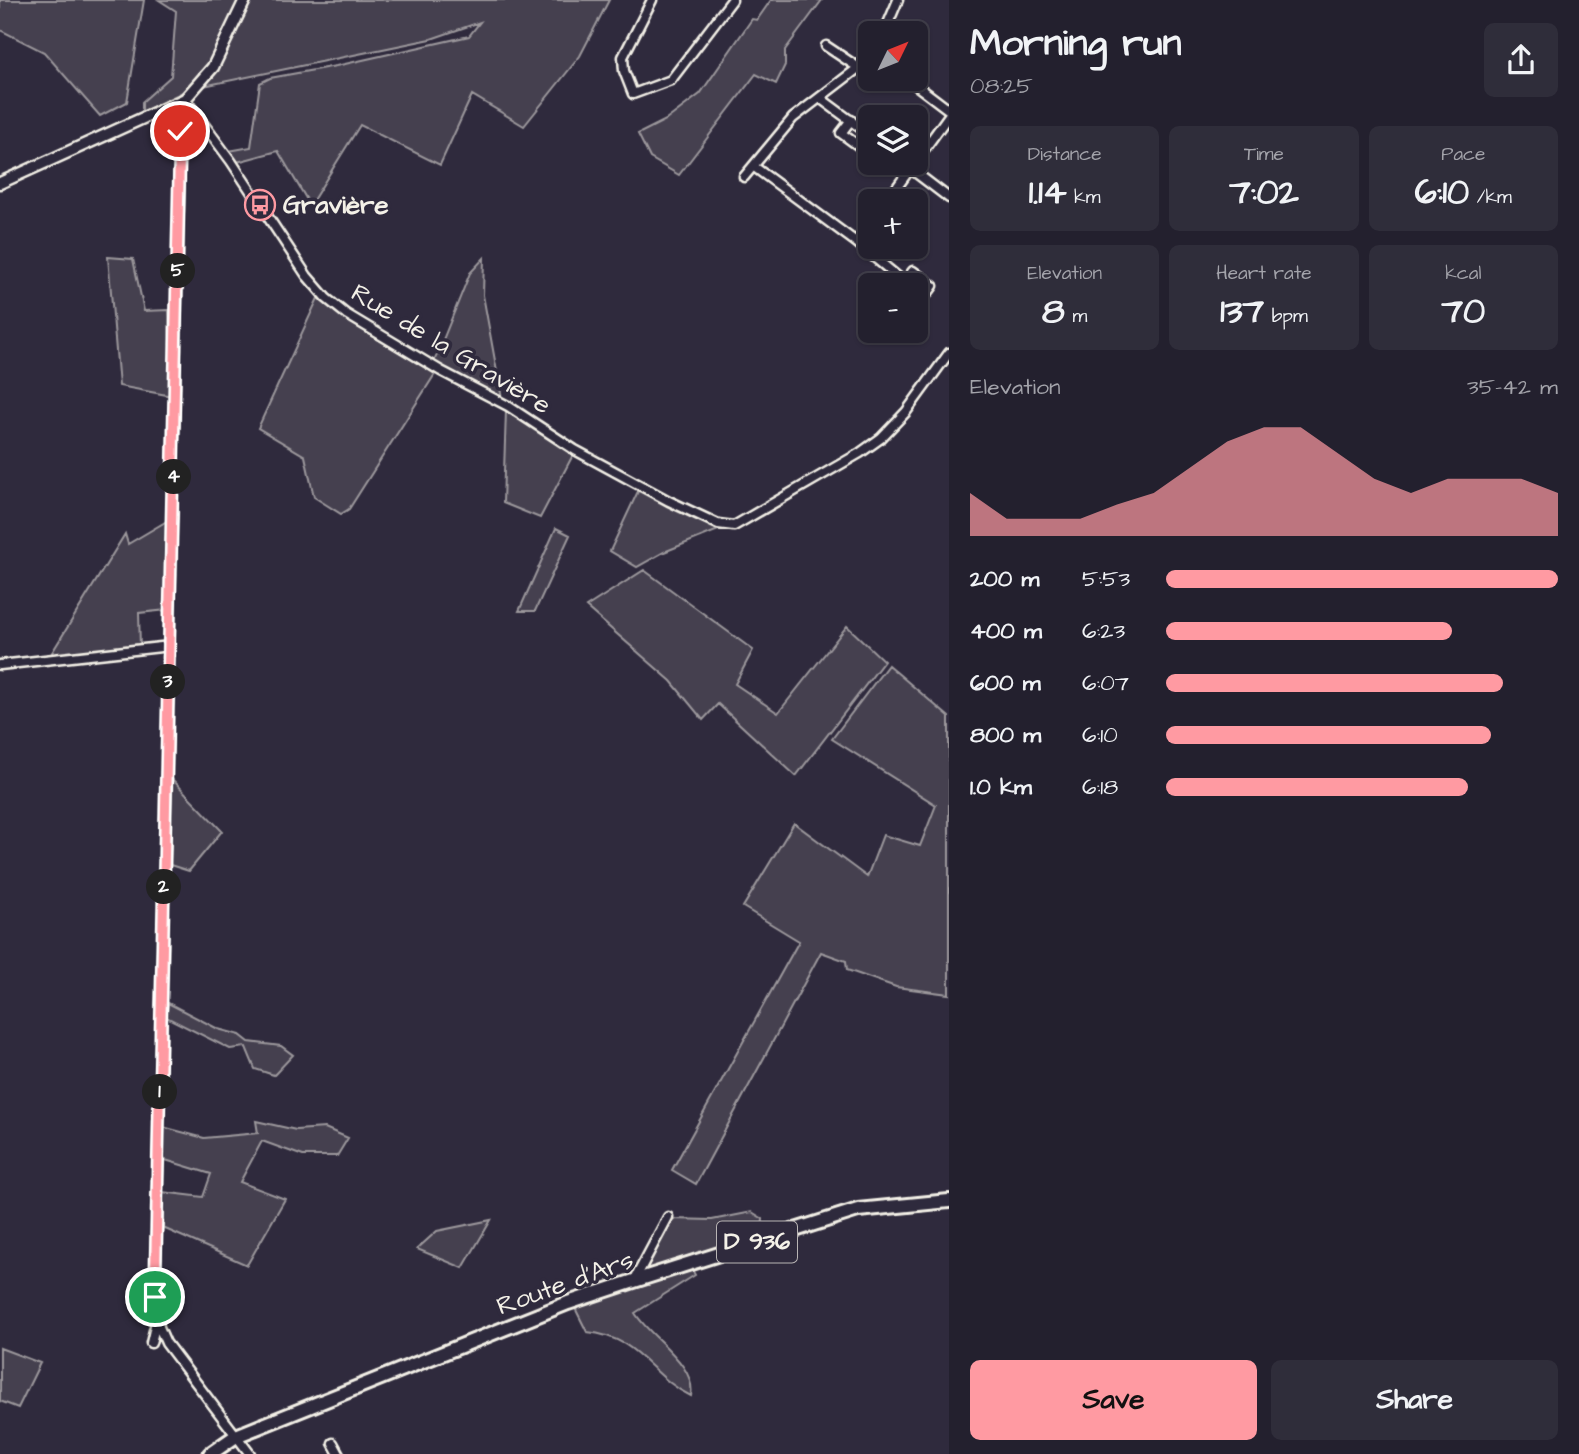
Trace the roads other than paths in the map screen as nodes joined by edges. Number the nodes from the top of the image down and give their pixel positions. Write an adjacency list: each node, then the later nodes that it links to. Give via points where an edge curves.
1 (245, 0): 11 (street, via 213,66)
2 (652, 0): 3 (street, via 623,57 634,94 671,80)
3 (732, 0)
4 (898, 0): 5 (street)
5 (889, 21)
6 (826, 46): 7 (street)
7 (858, 67)
8 (858, 69): 10 (street)
9 (924, 91): 12 (street)
10 (820, 98): 14 (street); 18 (street, via 782,128)
11 (183, 100): 21 (street); 26 (street, Rue de la Gravière, via 231,161 307,276 346,314 645,489 718,524 734,526 881,438); 27 (street)
12 (949, 110)
13 (949, 116): 17 (street)
14 (850, 120): 15 (street); 16 (street, via 841,133)
15 (858, 126)
16 (858, 145)
17 (928, 145)
18 (753, 166): 20 (street); 24 (street)
19 (919, 175): 22 (street)
20 (744, 177)
21 (0, 183)
22 (949, 198)
23 (858, 239): 24 (street)
24 (856, 242): 25 (street)
25 (891, 273)
26 (949, 353)
27 (169, 650): 28 (street); 32 (street)
28 (0, 665)
29 (949, 1201): 31 (main road, Route d'Ars / D 936, via 858,1210)
30 (668, 1217): 31 (street)
31 (634, 1281): 34 (main road, Route d'Ars / D 936)
32 (158, 1316): 33 (street); 34 (street, via 166,1343)
33 (151, 1343)
34 (236, 1436): 36 (main road, Route d'Ars / D 936); 37 (street)
35 (333, 1444): 38 (street)
36 (210, 1454)
37 (250, 1454)
38 (339, 1454)

